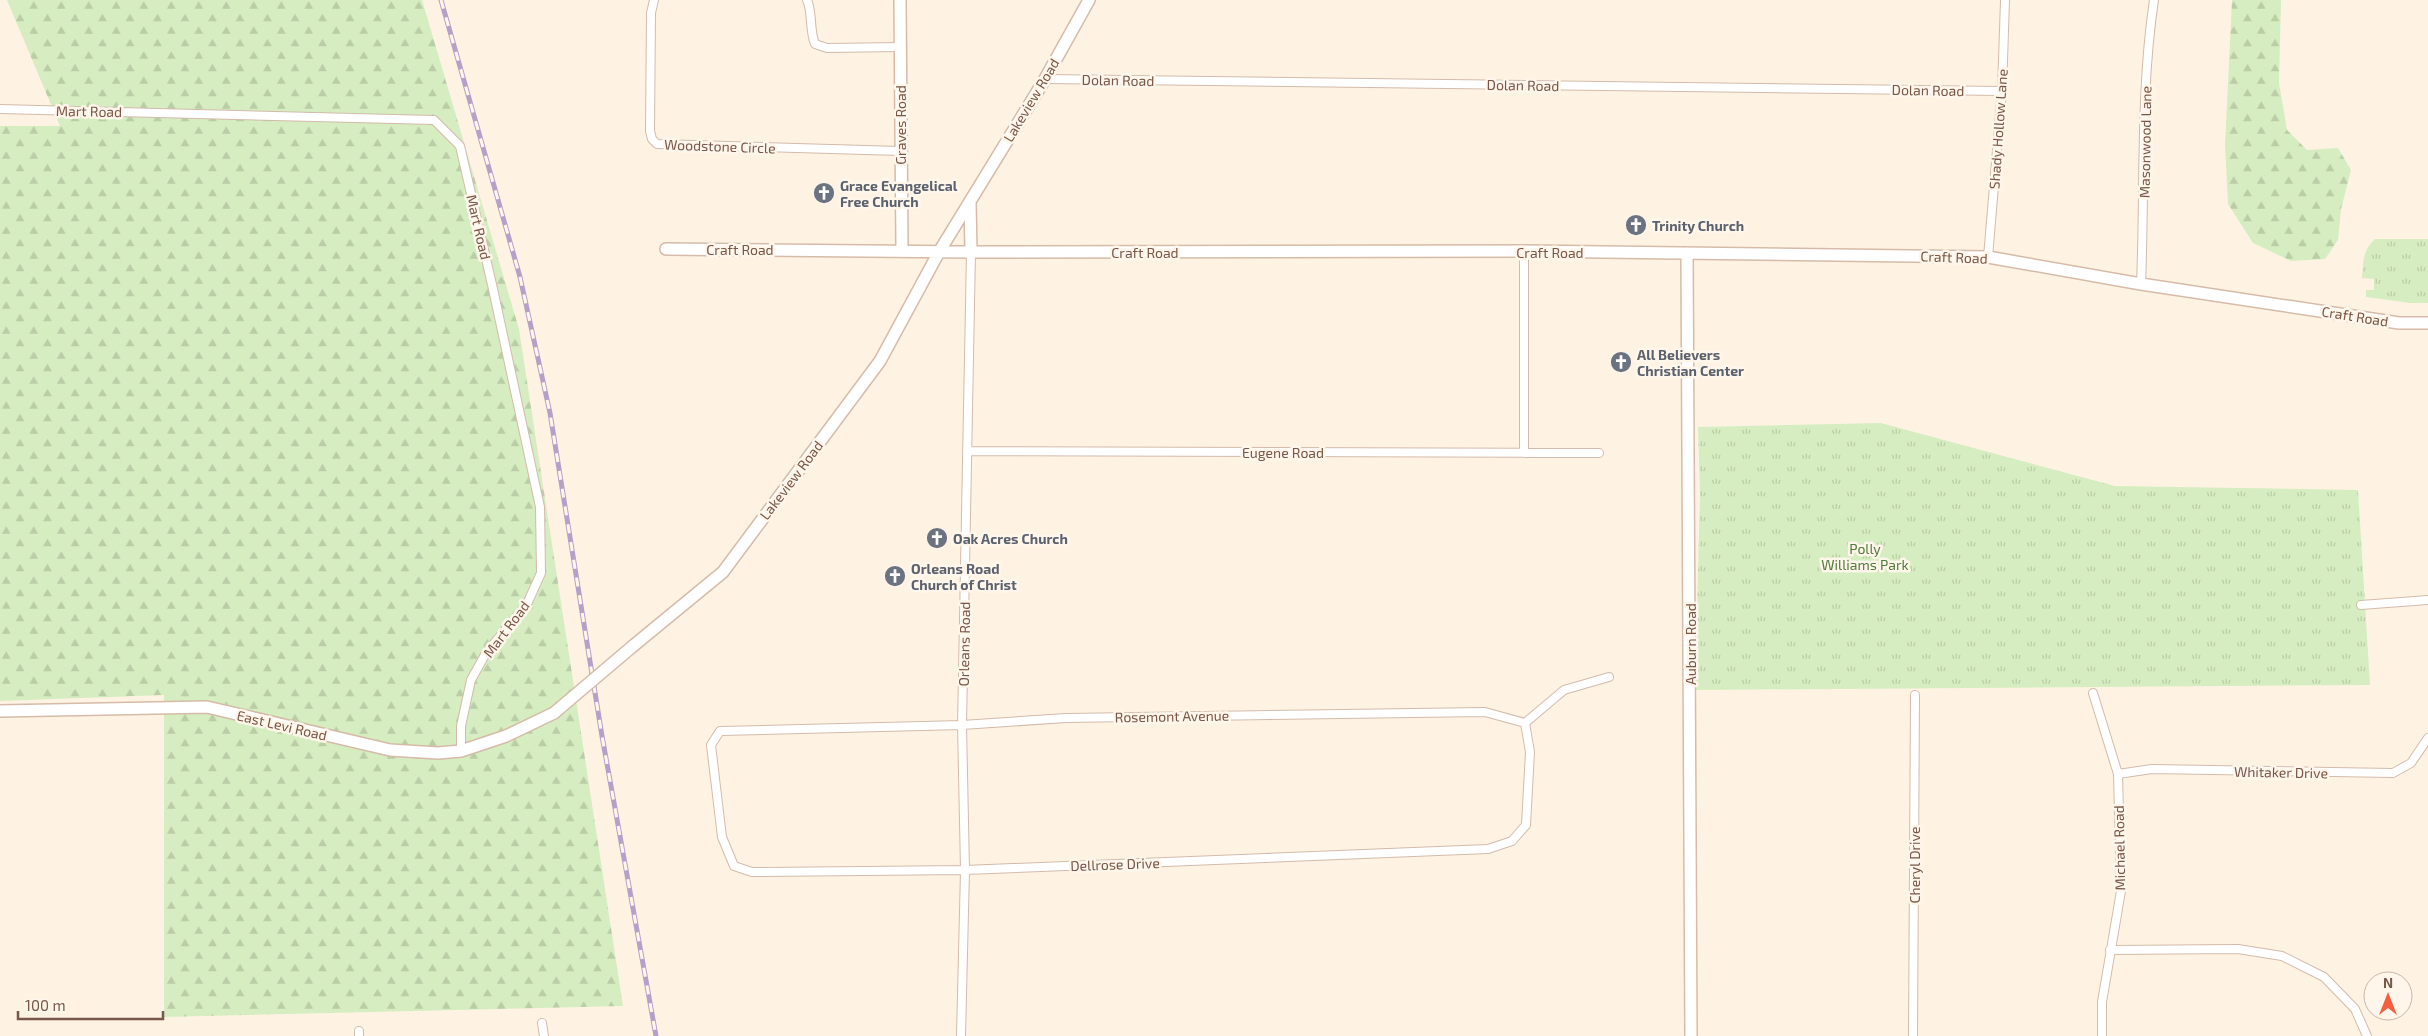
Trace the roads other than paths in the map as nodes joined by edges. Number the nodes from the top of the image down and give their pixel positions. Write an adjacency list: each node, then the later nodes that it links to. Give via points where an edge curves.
1 (654, 0): 11 (street, Woodstone Circle, via 651,13 650,131 657,144)
2 (807, 0): 7 (street, via 814,44 827,48)
3 (900, 0): 7 (street, Graves Road)
4 (1089, 0): 8 (street, Lakeview Road)
5 (2005, 0): 9 (street, Shady Hollow Lane)
6 (2154, 0): 20 (street, Masonwood Lane, via 2146,102)
7 (900, 47): 11 (street, Graves Road)
8 (1044, 78): 9 (street, Dolan Road); 12 (street, Lakeview Road)
9 (2002, 91): 19 (street, Shady Hollow Lane)
10 (0, 109): 36 (street, Mart Road, via 434,120 460,146 540,507 541,573 527,604 486,653 471,680)
11 (900, 151): 14 (street, Graves Road)
12 (970, 200): 16 (street, Lakeview Road); 17 (street)
13 (666, 249): 14 (street, Craft Road)
14 (902, 250): 16 (street, Craft Road)
15 (1524, 251): 17 (street, Craft Road); 18 (street, Craft Road); 23 (street)
16 (939, 252): 17 (street, Craft Road); 31 (street, Lakeview Road, bridge, via 880,361 723,572)
17 (971, 252): 22 (street, Orleans Road)
18 (1687, 253): 19 (street, Craft Road); 43 (street, Auburn Road)
19 (1988, 257): 20 (street, Craft Road)
20 (2142, 284): 21 (street, Craft Road, via 2399,323)
21 (2428, 323)
22 (967, 451): 23 (street, Eugene Road); 33 (street, Orleans Road)
23 (1524, 453): 24 (street, Eugene Road)
24 (1600, 453)
25 (2428, 600): 26 (street)
26 (2361, 605)
27 (1609, 676): 32 (street, via 1564,690)
28 (2093, 693): 37 (street, Michael Road)
29 (1914, 694): 44 (street, Cheryl Drive)
30 (0, 710): 36 (street, East Levi Road, via 207,707 390,750)
31 (554, 713): 36 (street, East Levi Road, via 506,736)
32 (1524, 723): 33 (street, Rosemont Avenue, via 1475,712 1066,718); 38 (street, Dellrose Drive, via 1530,752 1526,825 1512,841 1488,849)
33 (962, 725): 34 (street, Rosemont Avenue); 38 (street, Orleans Road)
34 (720, 731): 38 (street, Dellrose Drive, via 711,745 722,837 734,866 752,872)
35 (2428, 738): 37 (street, Whitaker Drive, via 2411,763 2393,773 2152,769)
36 (460, 751)
37 (2118, 774): 39 (street, Michael Road, via 2121,891)
38 (964, 870): 42 (street, Orleans Road)
39 (2110, 950): 45 (street, Michael Road, via 2102,1002); 46 (street, via 2238,949 2282,956 2324,977 2355,1009)
40 (542, 1023): 41 (street)
41 (544, 1036)
42 (961, 1036)
43 (1691, 1036)
44 (1913, 1036)
45 (2102, 1036)
46 (2368, 1036)

